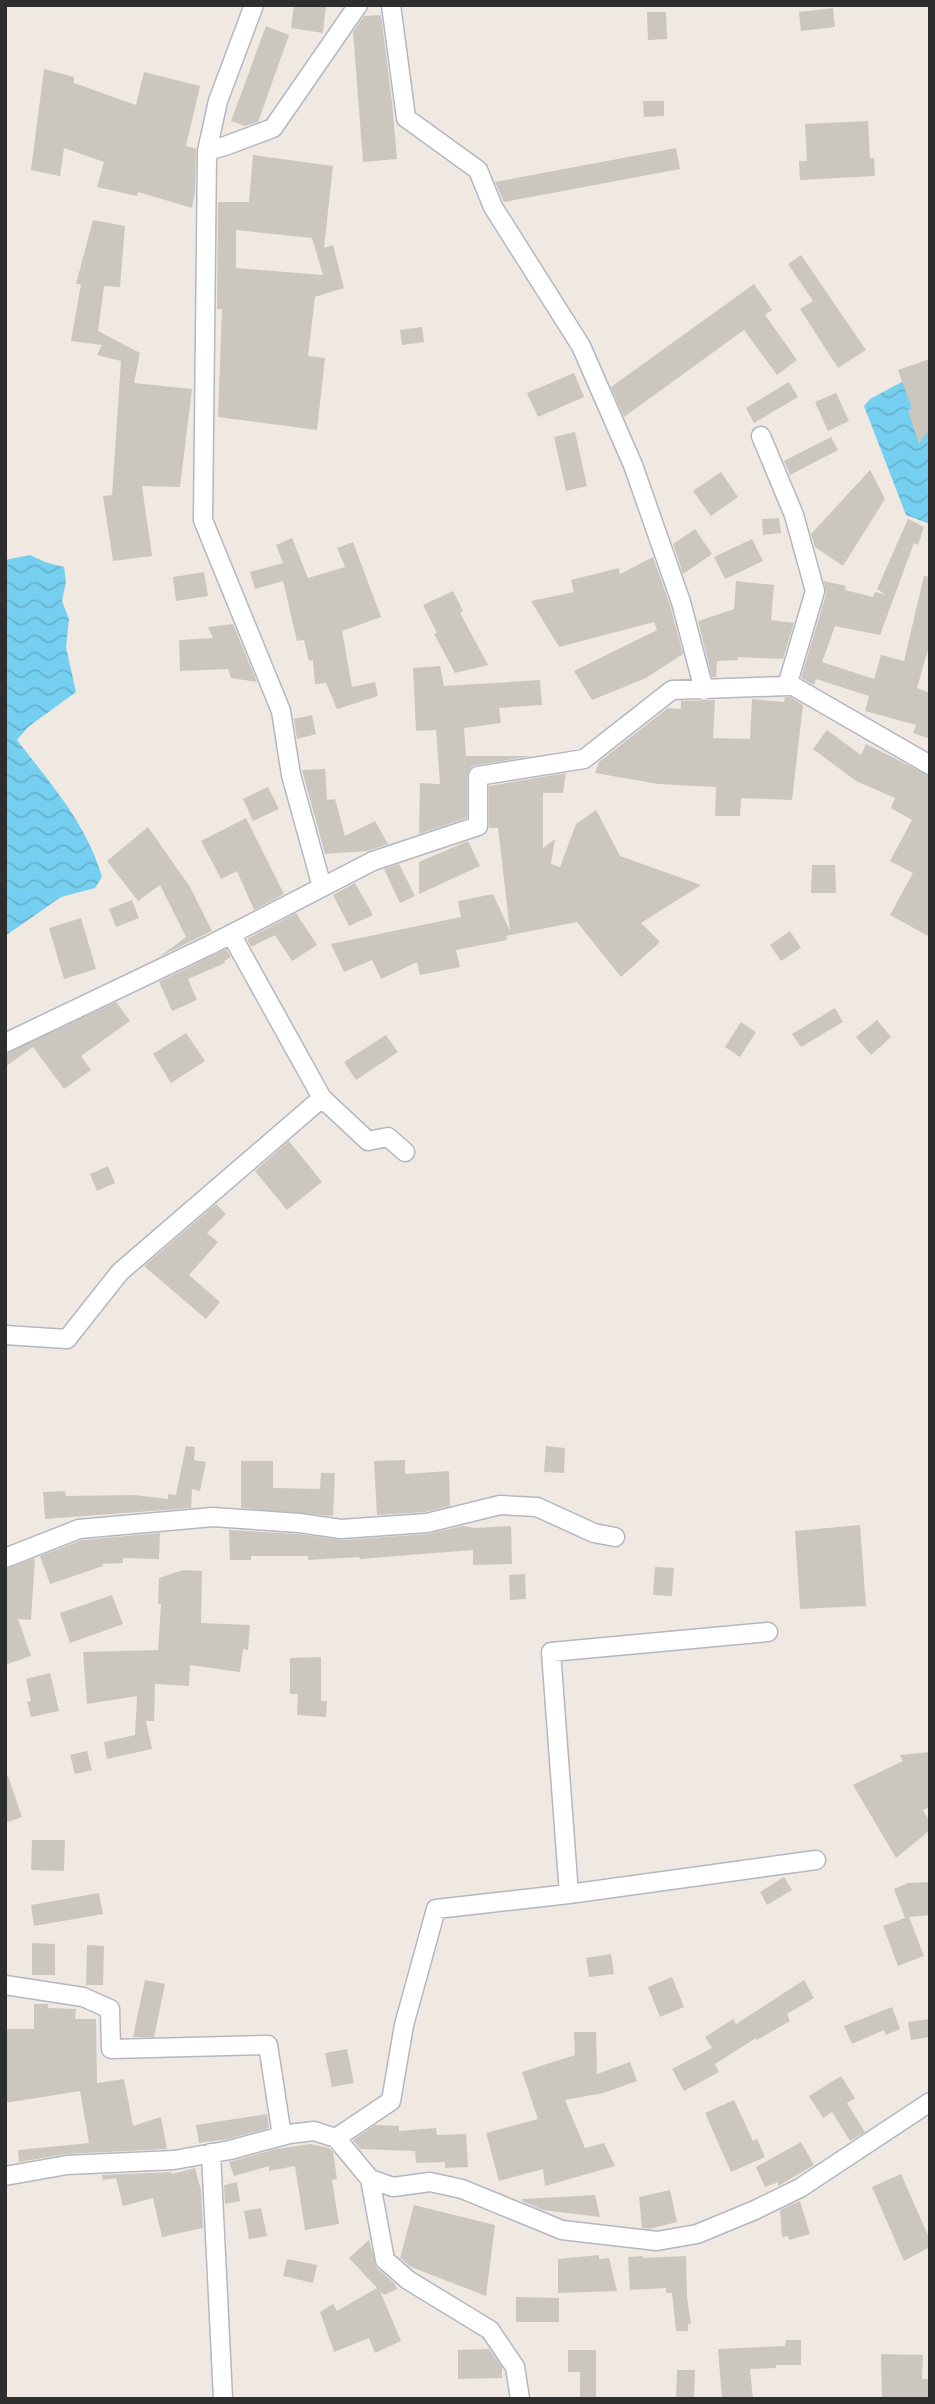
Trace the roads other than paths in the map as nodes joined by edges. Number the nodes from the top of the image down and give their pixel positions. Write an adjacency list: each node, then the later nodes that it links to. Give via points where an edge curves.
1 (254, 5): 4 (street, via 218,101)
2 (358, 5): 4 (street, via 273,128)
3 (391, 5): 7 (street, via 405,118 478,170 493,207 582,346 633,465 681,602)
4 (207, 151): 9 (street, via 203,520 281,711 291,775)
5 (761, 436): 6 (street, via 794,515 815,591)
6 (787, 687): 7 (street); 8 (street, via 793,686)
7 (704, 690): 9 (street, via 672,690 584,759 478,776 478,826 373,861)
8 (930, 765)
9 (322, 887): 10 (street)
10 (231, 934): 11 (street); 12 (street)
11 (5, 1043)
12 (322, 1098): 13 (street, via 368,1141 388,1137); 14 (street, via 120,1272 66,1339)
13 (405, 1152)
14 (5, 1335)
15 (615, 1537): 16 (street, via 594,1533 537,1507 500,1505 427,1523 341,1529 213,1517 79,1529)
16 (5, 1558)
17 (768, 1632): 19 (street, via 551,1652)
18 (816, 1860): 19 (street)
19 (569, 1894): 23 (street, via 436,1909 404,2025 391,2101)
20 (5, 1985): 22 (street, via 83,1997 110,2010 111,2049 268,2045)
21 (930, 2102): 26 (street, via 800,2188 697,2234 657,2241 562,2230 462,2189 429,2182 393,2187)
22 (282, 2136): 23 (street, via 314,2131); 24 (street)
23 (336, 2138): 26 (street)
24 (211, 2153): 25 (street, via 174,2160 66,2165); 27 (street)
25 (5, 2176)
26 (370, 2179): 28 (street, via 385,2260 408,2280 490,2330 515,2367)
27 (223, 2399)
28 (520, 2399)

